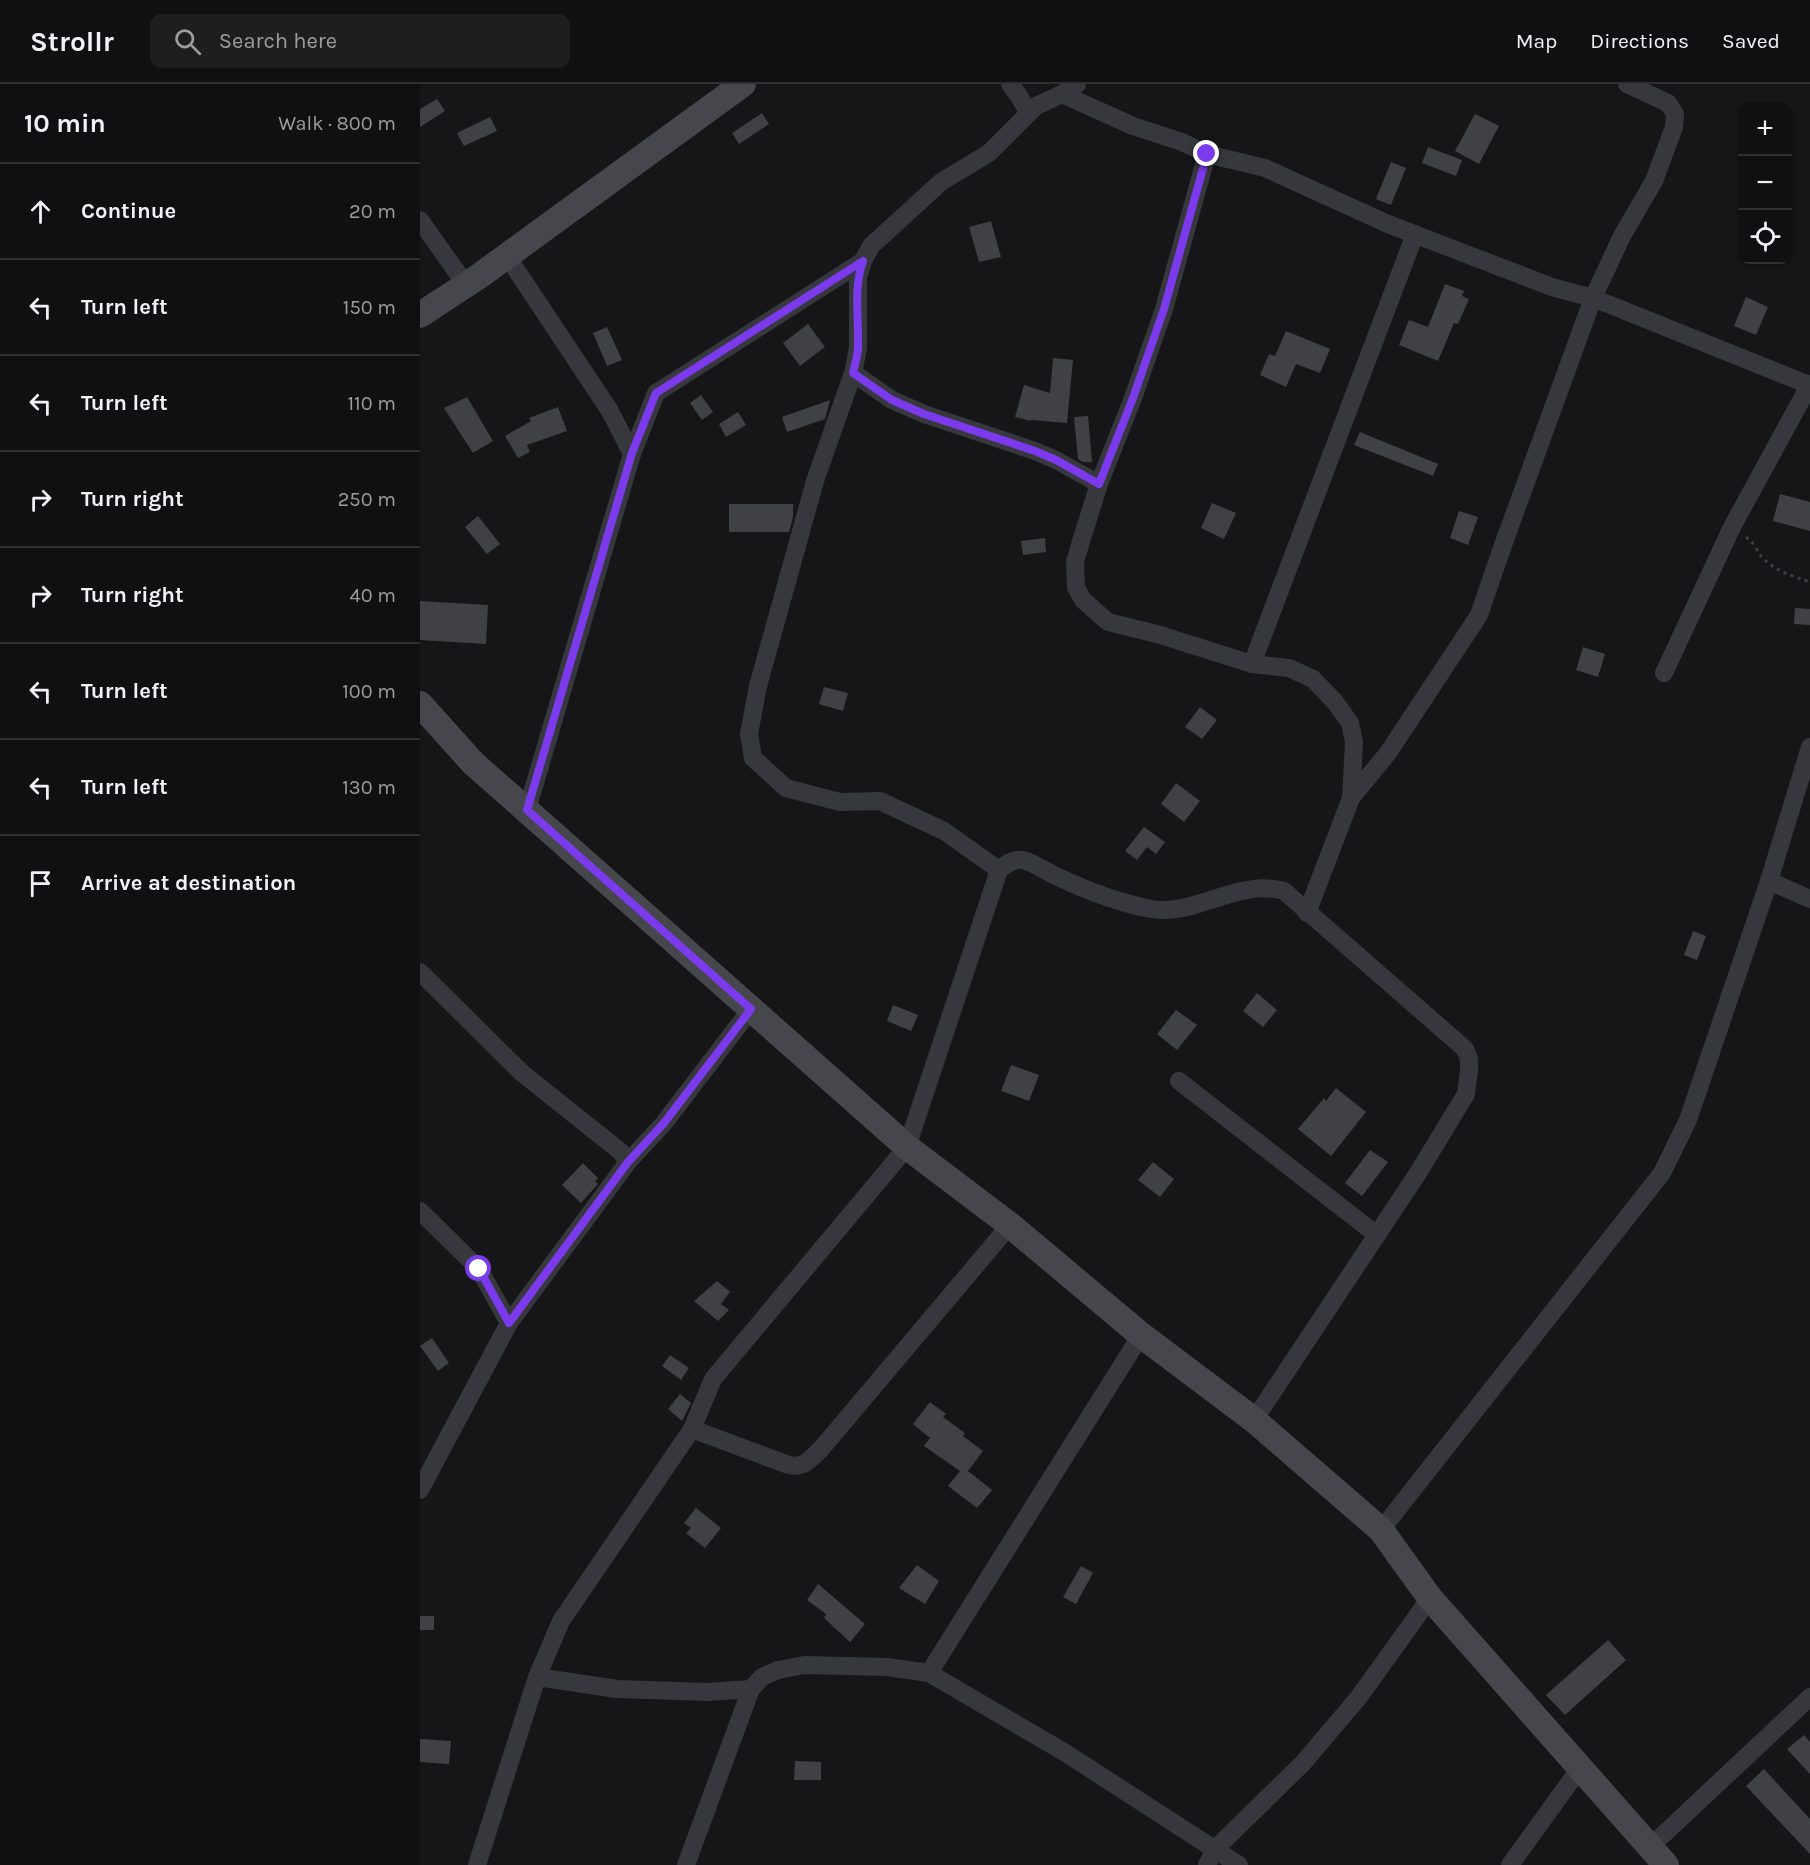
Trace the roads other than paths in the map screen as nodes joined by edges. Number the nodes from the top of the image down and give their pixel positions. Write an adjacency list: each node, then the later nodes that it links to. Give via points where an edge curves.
1 (743, 84): 9 (street)
2 (1010, 84): 5 (street)
3 (1627, 84): 12 (street, via 1668,103 1675,114 1674,127 1654,181)
4 (1070, 89): 5 (street); 6 (street, via 1132,126)
5 (1028, 112): 10 (street, via 989,153 941,182 907,212 871,246)
6 (1207, 154): 8 (street, via 1265,168); 17 (street, via 1164,309)
7 (420, 220): 11 (street)
8 (1415, 234): 12 (street, via 1552,287); 18 (street)
9 (507, 256): 11 (street); 16 (street, via 610,411)
10 (863, 261): 14 (street, via 857,287 858,348); 16 (street, via 656,393)
11 (466, 285): 13 (street)
12 (1593, 298): 15 (street); 22 (street, via 1479,615 1388,753)
13 (420, 315)
14 (853, 373): 17 (street, via 892,400 1035,451); 24 (street, via 814,481 758,686 749,734 753,758 786,788 840,802 880,801 944,831)
15 (1810, 385): 19 (street, via 1732,527)
16 (632, 453): 23 (street)
17 (1099, 484): 18 (street, via 1075,562 1076,587 1083,600 1108,622)
18 (1252, 664): 22 (street, via 1289,668 1313,679 1335,702 1350,723 1354,742)
19 (1664, 673)
20 (420, 704): 23 (street, via 473,763)
21 (1810, 747): 25 (street)
22 (1351, 798): 27 (street)
23 (527, 810): 29 (street)
24 (999, 870): 27 (street, via 1008,862 1022,859 1092,892 1151,909 1170,910 1268,886 1284,891); 31 (street)
25 (1769, 881): 26 (street); 41 (street, via 1688,1120 1662,1173)
26 (1810, 899)
27 (1307, 913): 35 (street, via 1465,1049 1469,1059 1466,1095)
28 (420, 972): 32 (street, via 522,1073 621,1152)
29 (751, 1009): 31 (street); 32 (street, via 664,1123)
30 (1179, 1081): 35 (street)
31 (908, 1146): 34 (street); 39 (street, via 713,1379)
32 (628, 1162): 36 (street)
33 (420, 1211): 36 (street, via 479,1269)
34 (1010, 1226): 37 (street); 39 (street, via 821,1449 801,1466)
35 (1377, 1235): 38 (street)
36 (509, 1323): 40 (street)
37 (1141, 1335): 38 (street); 43 (street)
38 (1254, 1420): 41 (street)
39 (692, 1429): 44 (street, via 561,1621)
40 (420, 1490)
41 (1381, 1530): 42 (street)
42 (1430, 1598): 47 (street); 49 (street, via 1359,1697)
43 (929, 1673): 45 (street, via 887,1667 804,1665 777,1670 762,1677); 49 (street, via 1064,1752)
44 (537, 1677): 45 (street, via 617,1689); 50 (street)
45 (751, 1689): 51 (street)
46 (1810, 1697): 48 (street)
47 (1580, 1768): 48 (street); 53 (street)
48 (1658, 1856)
49 (1211, 1857): 52 (street)
50 (477, 1865)
51 (686, 1865)
52 (1239, 1865)
53 (1510, 1865)

